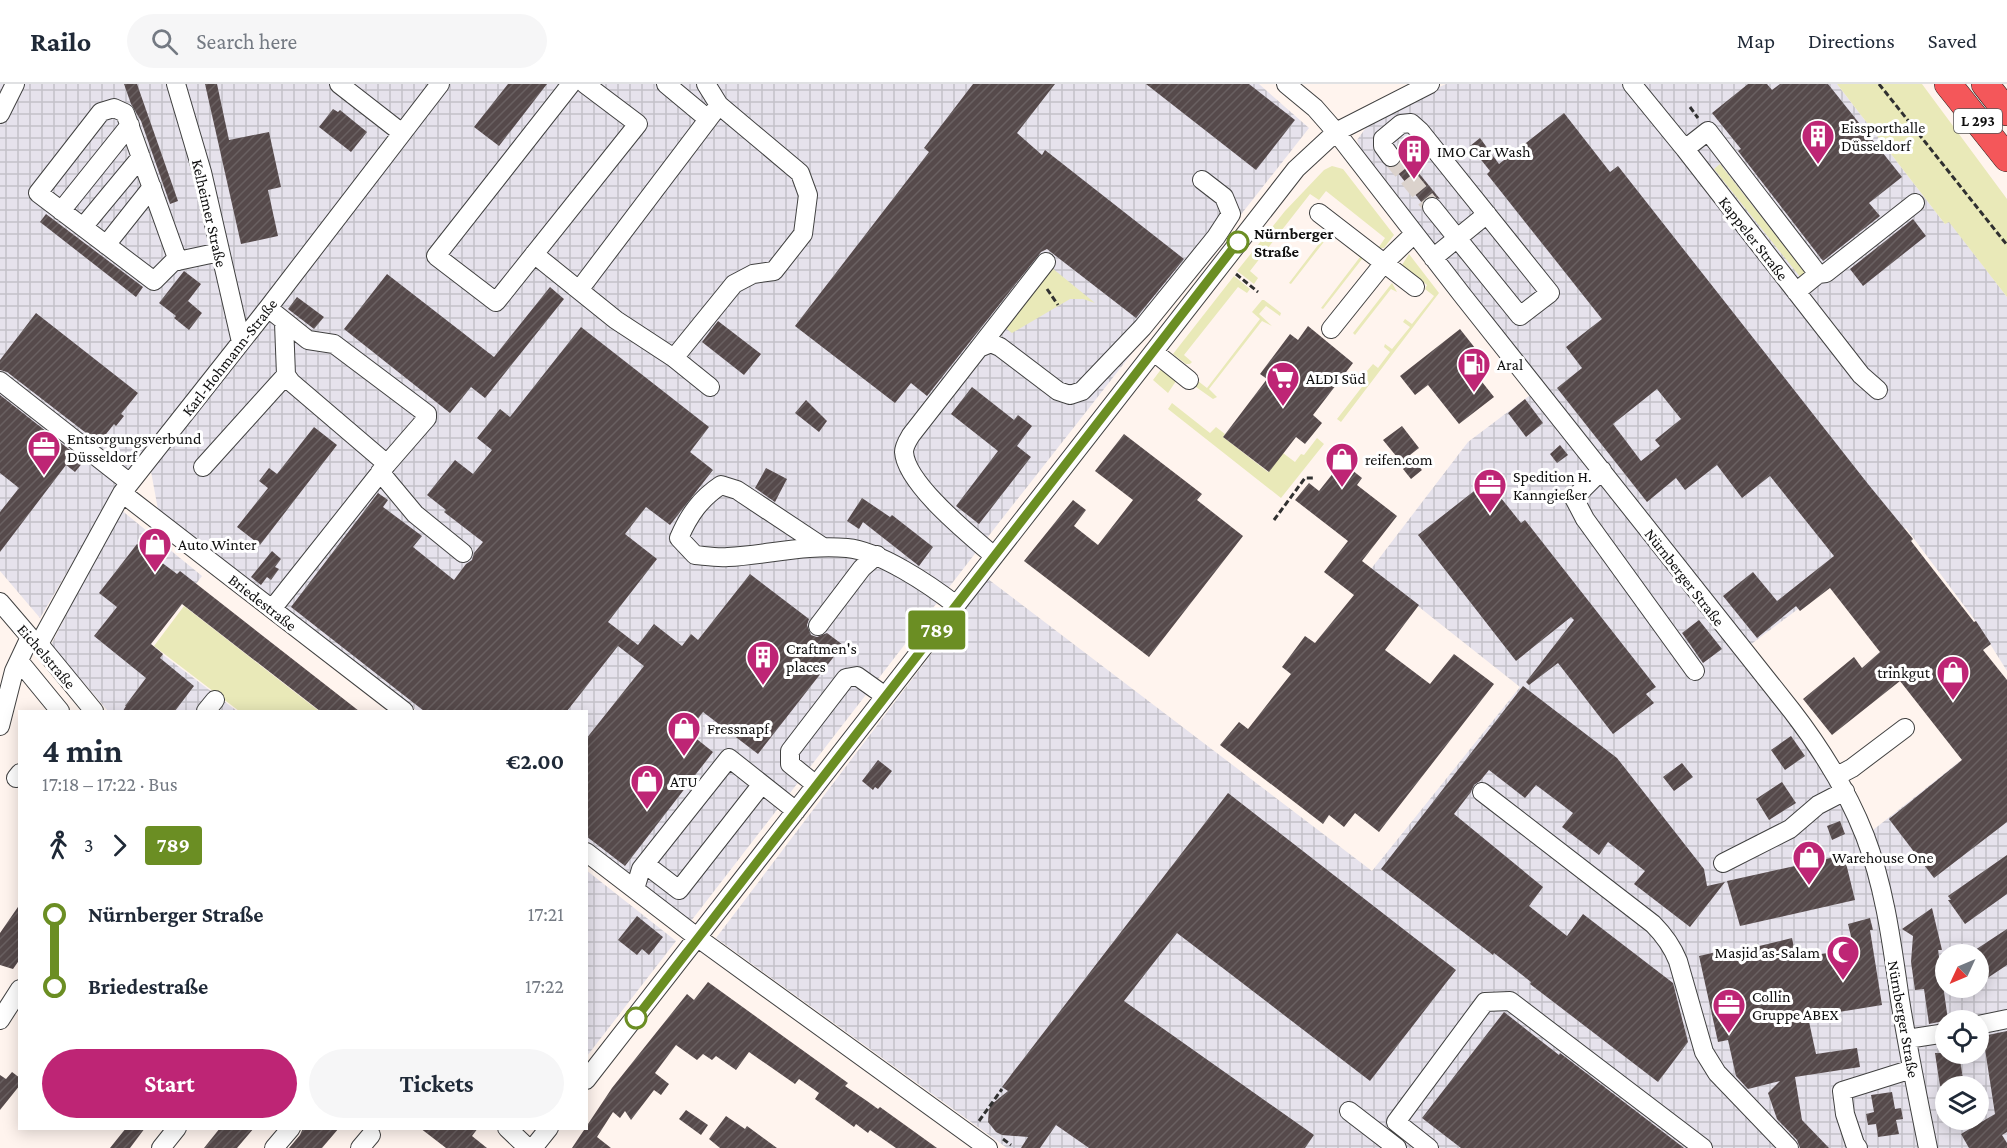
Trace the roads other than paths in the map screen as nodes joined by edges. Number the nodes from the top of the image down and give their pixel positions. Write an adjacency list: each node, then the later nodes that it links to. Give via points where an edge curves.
1 (15, 84): 16 (street)
2 (176, 84): 35 (street, Kelheimer Straße)
3 (339, 84): 19 (street)
4 (440, 84): 19 (street, Karl-Hohmann-Straße)
5 (571, 84): 36 (street, via 436,256 496,302)
6 (585, 84): 36 (street, via 638,124)
7 (706, 84): 14 (street)
8 (1286, 84): 18 (street, Nürnberger Straße)
9 (1428, 84): 18 (street)
10 (1632, 84): 20 (street, Kappeler Straße)
11 (1948, 84): 23 (highway, L 293)
12 (1984, 84): 15 (highway, L 293)
13 (674, 86): 14 (street)
14 (714, 112): 43 (street); 51 (street, via 800,173 808,195 803,234 774,271 753,274 735,284)
15 (2007, 112)
16 (0, 114)
17 (130, 125): 21 (street); 28 (street); 28 (street, via 125,113 114,108 101,112 38,193)
18 (1336, 132): 32 (street, Nürnberger Straße); 50 (street, via 1296,168)
19 (402, 133): 45 (street, Karl-Hohmann-Straße)
20 (1685, 149): 41 (street, via 1708,131); 44 (street, Kappeler Straße)
21 (141, 157): 25 (street); 31 (street)
22 (1391, 157): 30 (street, via 1383,139 1401,124 1411,123)
23 (2007, 158)
24 (1202, 180): 49 (street, via 1224,197 1231,214 1143,327 1082,391 1070,395 1058,392 1000,347 991,343)
25 (152, 187): 34 (street); 38 (street)
26 (1915, 202): 41 (street, via 1826,273)
27 (1432, 207): 33 (street)
28 (61, 211): 31 (street)
29 (1319, 213): 40 (street)
30 (1486, 214): 33 (street); 33 (street, via 1550,293 1520,316)
31 (83, 227): 34 (street)
32 (1414, 234): 37 (street, Nürnberger Straße); 40 (street)
33 (1458, 238): 37 (street)
34 (106, 245): 38 (street, via 154,281)
35 (220, 252): 38 (street); 48 (street, Kelheimer Straße)
36 (534, 254): 43 (street)
37 (1433, 258): 59 (street, Nürnberger Straße)
38 (178, 261)
39 (1046, 262): 49 (street)
40 (1384, 263): 42 (street); 47 (street)
41 (1818, 274): 44 (street)
42 (1415, 287)
43 (579, 290): 51 (street)
44 (1796, 292): 56 (street, Kappeler Straße, via 1861,375)
45 (268, 309): 46 (street); 48 (street, Karl-Hohmann-Straße)
46 (284, 323): 52 (street); 58 (street, via 308,340 334,345 427,414)
47 (1331, 329)
48 (241, 342): 60 (street, Karl-Hohmann-Straße)
49 (979, 348): 64 (street, via 904,449 907,466 928,495)
50 (1154, 352): 53 (street); 64 (street)
51 (674, 358): 55 (street)
52 (286, 375): 57 (street); 58 (street)
53 (1189, 380)
54 (0, 381): 60 (street, Briedestraße)
55 (710, 387)
56 (1878, 390)
57 (203, 467)
58 (383, 468): 62 (street, via 415,514); 67 (street)
59 (1602, 470): 71 (street, via 1574,498 1584,519); 79 (street, Nürnberger Straße, via 1799,720)
60 (126, 488): 67 (street, Briedestraße); 69 (street, Karl-Hohmann-Straße)
61 (823, 547): 61 (street, via 725,558 695,555 679,538 688,517 706,495 721,485 737,490); 63 (street)
62 (463, 553)
63 (877, 555): 66 (street); 68 (street, via 862,568)
64 (994, 556): 66 (street)
65 (0, 602): 69 (street, Eichelstraße)
66 (957, 605): 72 (street)
67 (272, 609): 75 (street, Briedestraße)
68 (818, 626)
69 (35, 640): 70 (street, Karl-Hohmann-Straße); 74 (street, Eichelstraße)
70 (19, 661): 73 (street); 76 (street, Karl-Hohmann-Straße)
71 (1695, 671)
72 (885, 696): 80 (street); 80 (street, via 857,676 846,678 790,751 790,764)
73 (59, 710)
74 (93, 710)
75 (403, 710)
76 (0, 726)
77 (1905, 728): 79 (street, via 1852,768)
78 (762, 784): 82 (street); 85 (street, via 729,758); 85 (street, via 679,890)
79 (1841, 784): 84 (street, via 1790,829); 93 (street, Nürnberger Straße, via 1865,836 1878,877)
80 (816, 785): 82 (street)
81 (1482, 792): 109 (street, via 1664,936 1678,961 1704,1052 1717,1073)
82 (796, 811): 87 (street)
83 (588, 854): 86 (street)
84 (1724, 863)
85 (645, 864): 86 (street)
86 (635, 889): 87 (street)
87 (698, 938): 95 (street); 101 (street)
88 (18, 992): 90 (street)
89 (2007, 1019): 91 (street)
90 (0, 1020)
91 (1989, 1023)
92 (1935, 1035): 93 (street)
93 (1907, 1039): 94 (street, Nürnberger Straße)
94 (1912, 1069): 110 (street, via 1842,1091 1845,1114); 111 (street, Nürnberger Straße)
95 (588, 1077)
96 (1349, 1111): 106 (street)
97 (175, 1130): 102 (street)
98 (289, 1130): 103 (street)
99 (509, 1130): 104 (street)
100 (547, 1130): 105 (street)
101 (991, 1141)
102 (161, 1148)
103 (274, 1148)
104 (528, 1148)
105 (533, 1148)
106 (1397, 1148)
107 (1429, 1148): 108 (street, via 1396,1122 1485,1002 1510,1000)
108 (1703, 1148)
109 (1789, 1148)
110 (1858, 1148)
111 (1926, 1148)

